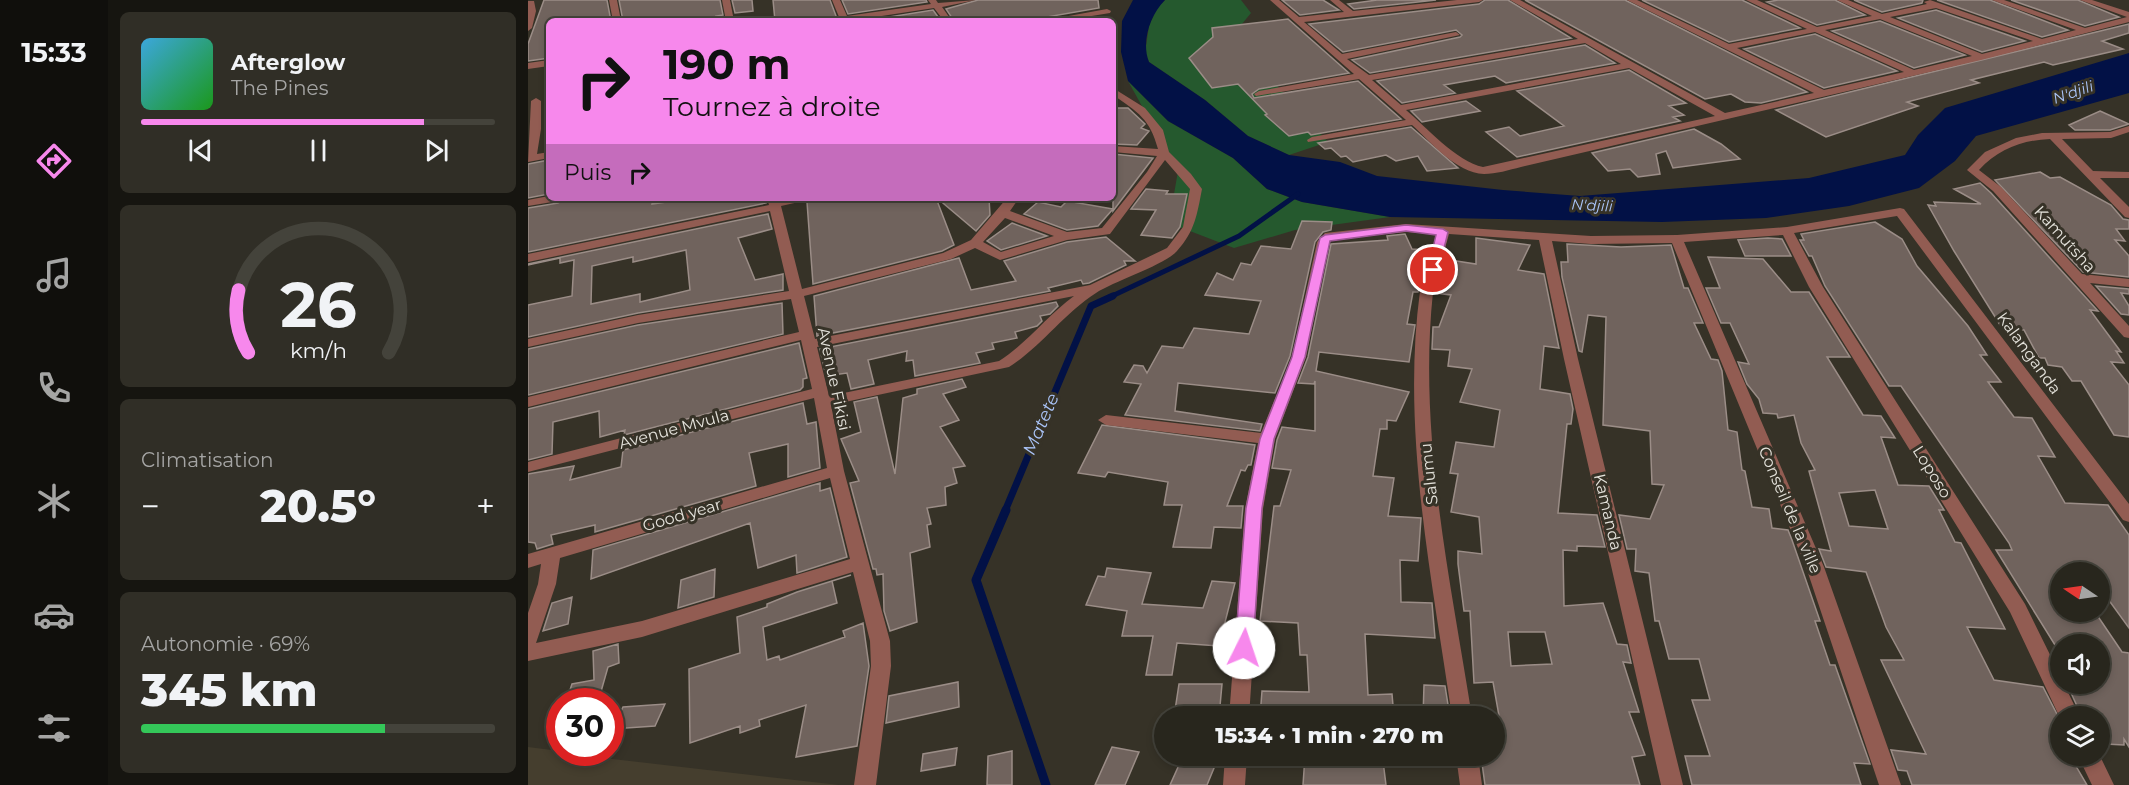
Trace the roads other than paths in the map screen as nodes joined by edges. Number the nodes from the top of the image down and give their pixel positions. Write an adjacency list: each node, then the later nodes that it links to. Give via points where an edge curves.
1 (542, 0): 19 (street)
2 (613, 0): 25 (street)
3 (726, 0): 26 (street)
4 (836, 0): 27 (street)
5 (972, 0): 18 (street)
6 (1108, 0): 21 (street)
7 (1274, 0): 32 (street)
8 (1334, 0): 22 (street)
9 (1479, 0): 17 (street)
10 (1514, 0): 38 (street)
11 (1631, 0): 40 (street)
12 (1750, 0): 35 (street)
13 (1841, 0): 23 (street)
14 (1924, 0): 20 (street)
15 (1996, 0): 36 (street)
16 (2084, 0): 24 (street)
17 (1423, 2): 22 (street)
18 (933, 3): 28 (street); 29 (street)
19 (529, 4): 34 (street, via 532,11)
20 (1937, 5): 23 (street); 39 (street)
21 (1107, 11): 30 (street); 31 (street)
22 (1350, 13): 32 (street)
23 (1878, 15): 35 (street); 42 (street)
24 (2129, 15)
25 (616, 18)
26 (729, 18)
27 (844, 18)
28 (850, 18)
29 (946, 18)
30 (1064, 18)
31 (1106, 18)
32 (1295, 20): 41 (street)
33 (2129, 20): 36 (street)
34 (528, 28)
35 (1814, 29): 40 (street); 46 (street)
36 (2084, 30): 39 (street)
37 (1456, 35): 41 (street)
38 (1587, 40): 44 (street); 47 (street)
39 (2041, 41): 42 (street)
40 (1728, 47): 50 (street)
41 (1341, 57): 47 (street)
42 (1981, 57): 46 (street)
43 (546, 63): 45 (street)
44 (1629, 65): 52 (street); 53 (street)
45 (528, 66)
46 (1913, 73): 50 (street)
47 (1365, 77): 49 (street); 52 (street)
48 (1116, 94): 61 (street, via 1133,104 1153,124)
49 (1259, 94)
50 (1824, 94): 53 (street)
51 (532, 102): 56 (street)
52 (1401, 108): 54 (street)
53 (1724, 117): 54 (street, via 1481,171 1470,168)
54 (1416, 121): 59 (street)
55 (546, 127): 56 (street)
56 (536, 129): 63 (street)
57 (2129, 129): 58 (street, via 2111,135)
58 (2053, 136): 64 (street); 79 (street, Kamutsha, via 2013,142 1973,170 1997,189)
59 (1312, 140)
60 (1116, 149): 61 (street)
61 (1164, 153): 74 (street, via 1106,231); 81 (street, via 1196,189 1189,227 1181,241 1163,256)
62 (546, 155): 63 (street)
63 (530, 158)
64 (2090, 174): 65 (street); 71 (street)
65 (2129, 175)
66 (546, 200): 68 (street)
67 (1011, 201): 70 (street)
68 (528, 203)
69 (774, 203): 78 (street); 82 (street, Avenue Fikisi)
70 (1003, 213): 74 (street); 77 (street)
71 (2129, 214)
72 (1787, 231): 76 (street); 92 (street, Kalanganda, via 1900,212); 100 (street, Loposo, via 1816,287 2018,609)
73 (1443, 232): 75 (street); 89 (street, via 1406,228 1325,238 1299,357); 99 (street, Salumu, via 1428,287 1423,352 1425,453)
74 (1066, 236): 77 (street, via 1000,256)
75 (1545, 238): 76 (street); 107 (street, Kamanda)
76 (1677, 239): 108 (street, Conseil de la ville, via 1815,567)
77 (975, 243): 82 (street, via 947,256)
78 (528, 258)
79 (2078, 278): 80 (street); 83 (street, Kamutsha)
80 (2129, 283)
81 (1092, 289): 84 (street); 86 (street, Avenue Mvula, via 1004,364)
82 (797, 294): 84 (street, Avenue Fikisi); 85 (street, via 638,319)
83 (2129, 334)
84 (807, 339): 86 (street, Avenue Fikisi); 87 (street)
85 (528, 343)
86 (821, 397): 90 (street, Avenue Mvula); 91 (street, Avenue Fikisi)
87 (528, 402)
88 (1106, 420): 89 (street)
89 (1267, 439): 98 (street, via 1254,508)
90 (528, 467)
91 (836, 471): 93 (street, Good year); 95 (street, Avenue Fikisi)
92 (2129, 516)
93 (552, 554): 94 (street, Good year); 96 (street, via 547,584)
94 (528, 561)
95 (860, 564): 97 (street, via 653,626); 104 (street, Avenue Fikisi, via 875,618 881,666)
96 (528, 641)
97 (528, 653)
98 (1240, 706)
99 (1460, 706)
100 (2065, 706)
101 (1235, 766): 105 (street)
102 (1468, 766): 106 (street)
103 (2094, 766): 109 (street)
104 (865, 785)
105 (1234, 785)
106 (1471, 785)
107 (1672, 785)
108 (1890, 785)
109 (2103, 785)

